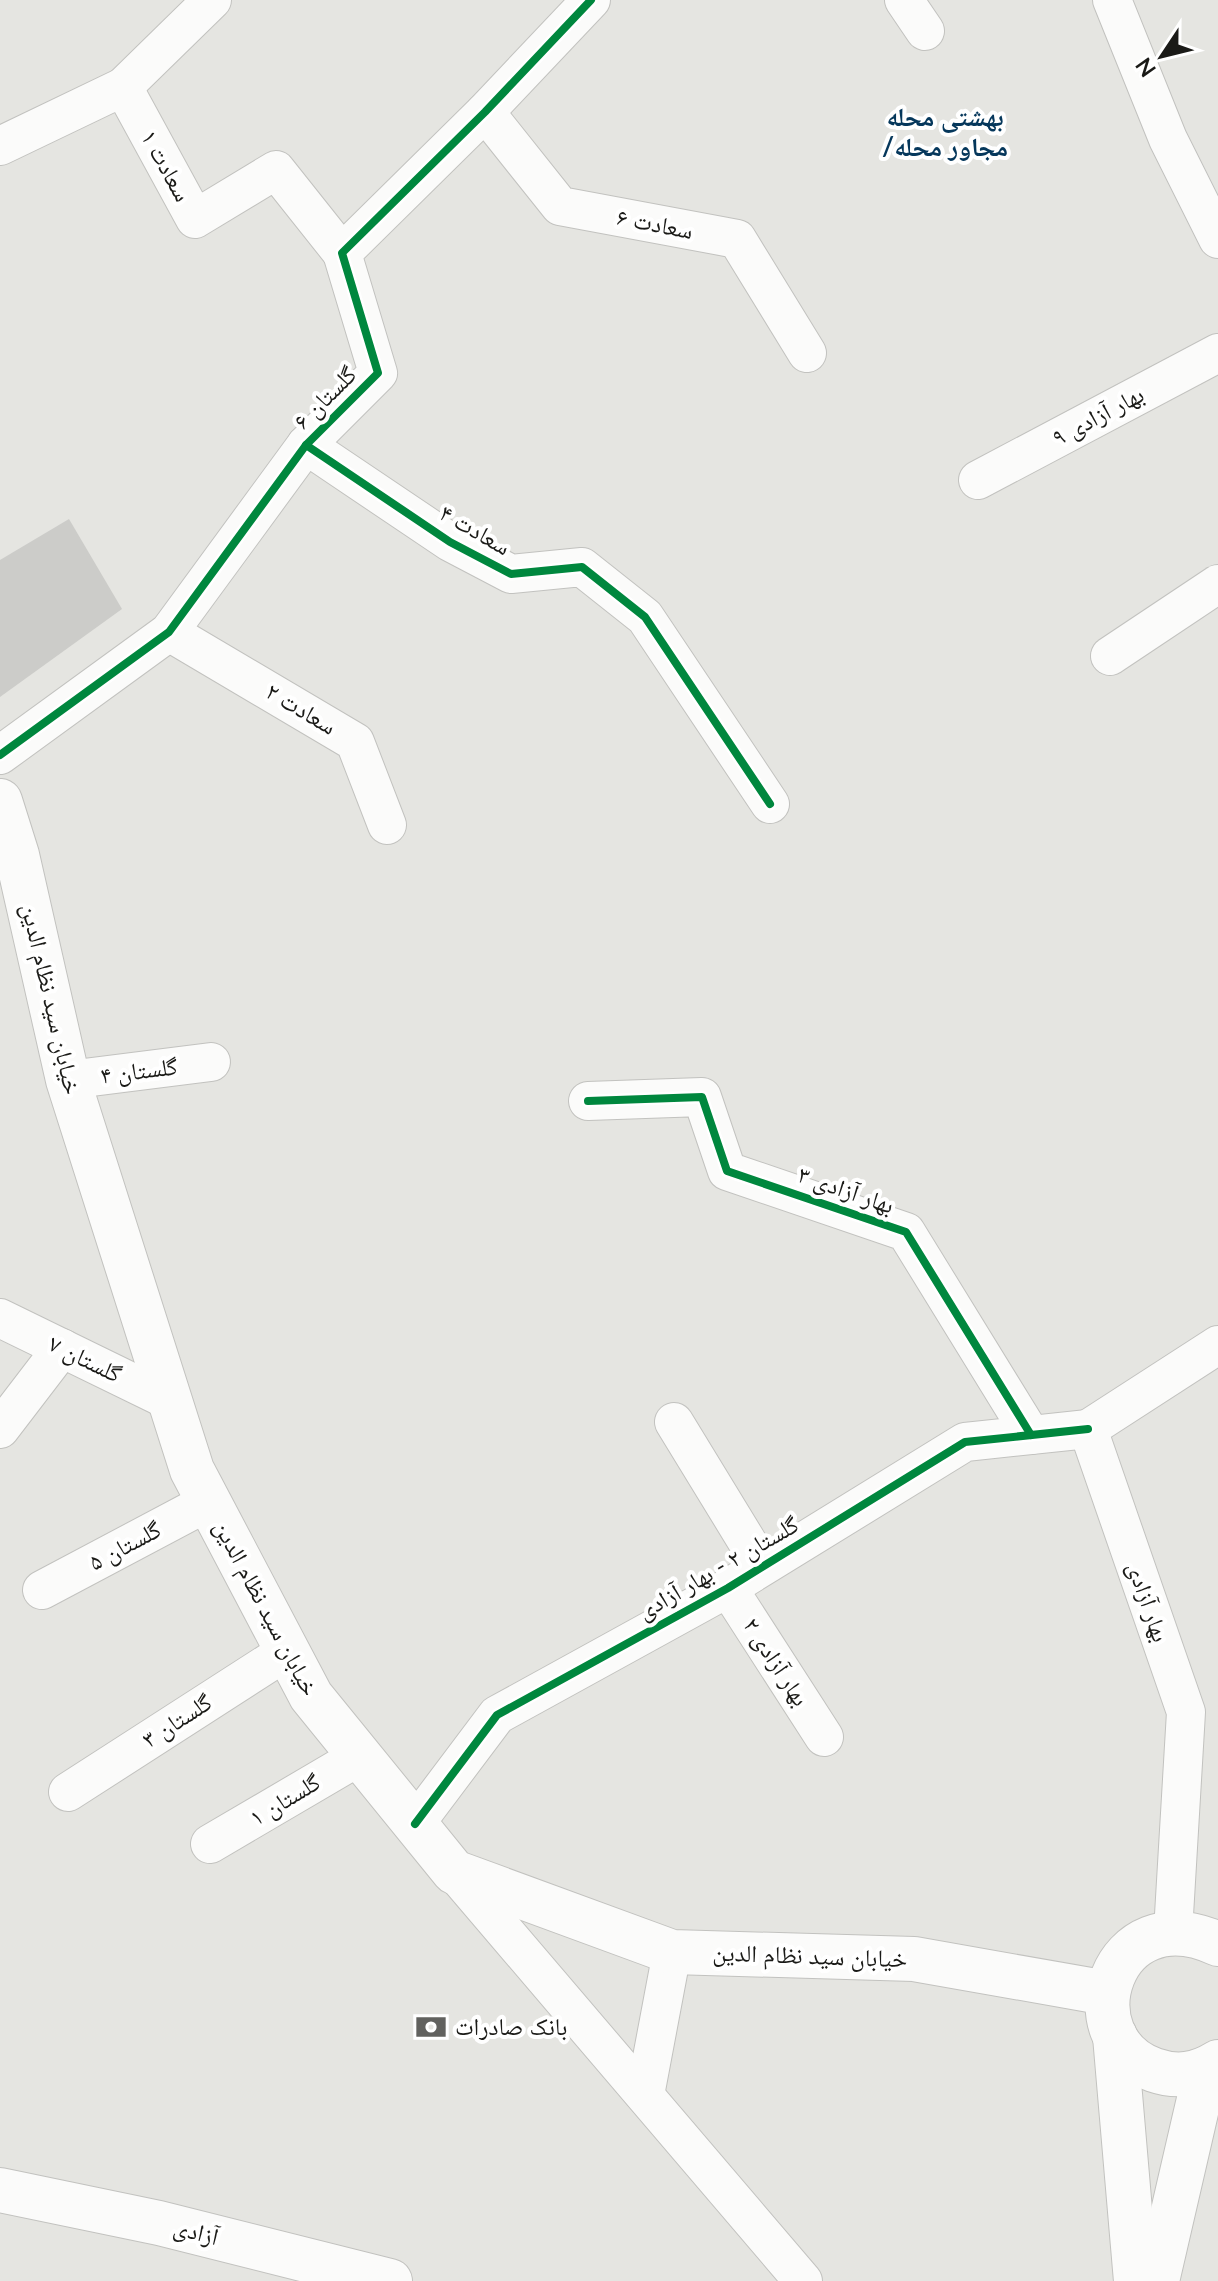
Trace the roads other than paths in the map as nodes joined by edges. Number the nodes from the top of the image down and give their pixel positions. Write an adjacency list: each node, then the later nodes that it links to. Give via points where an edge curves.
1 (212, 0): 6 (street)
2 (591, 0): 7 (street)
3 (904, 0): 5 (street)
4 (1112, 0): 9 (street, via 1168,139)
5 (925, 31)
6 (123, 87): 8 (street); 10 (street, سعادت ۱, via 195,219 276,170)
7 (485, 112): 10 (street); 11 (street, سعادت ۶, via 560,206 737,239)
8 (5, 143)
9 (1218, 239)
10 (342, 253): 13 (street, گلستان ۶, via 378,373)
11 (807, 353)
12 (1218, 353): 14 (street, بهار آزادی ۹)
13 (306, 445): 16 (street, گلستان ۶); 20 (street, سعادت ۴, via 450,542 511,574 582,567 645,617)
14 (978, 480)
15 (1218, 584): 17 (street)
16 (169, 632): 18 (street, گلستان ۶); 21 (street, سعادت ۲, via 355,742)
17 (1110, 656)
18 (0, 755)
19 (0, 801): 22 (main road, خیابان سید نظام الدین)
20 (770, 804)
21 (387, 825)
22 (8, 860): 24 (main road, خیابان سید نظام الدین)
23 (211, 1062): 24 (street, گلستان ۴)
24 (68, 1080): 29 (main road, خیابان سید نظام الدین)
25 (588, 1101): 33 (street, بهار آزادی ۳, via 702,1097 727,1171 906,1232)
26 (0, 1318): 28 (street, گلستان ۷)
27 (1218, 1345): 32 (street)
28 (62, 1348): 29 (street, گلستان ۷); 31 (street)
29 (170, 1401): 34 (main road, خیابان سید نظام الدین)
30 (674, 1422): 35 (street)
31 (0, 1429)
32 (1088, 1429): 33 (street, گلستان ۲ - بهار آزادی); 45 (street, بهار آزادی, via 1186,1712)
33 (1031, 1435): 35 (street, گلستان ۲ - بهار آزادی, via 965,1442)
34 (208, 1502): 37 (street, گلستان ۵); 38 (main road, خیابان سید نظام الدین)
35 (762, 1566): 36 (street, گلستان ۲ - بهار آزادی)
36 (728, 1588): 39 (street, بهار آزادی ۲); 42 (street, گلستان ۲ - بهار آزادی, via 497,1715)
37 (42, 1590)
38 (287, 1651): 40 (main road, خیابان سید نظام الدین, via 311,1696); 41 (street, گلستان ۳)
39 (824, 1737)
40 (360, 1756): 42 (main road, خیابان سید نظام الدین); 43 (street, گلستان ۱)
41 (68, 1792)
42 (415, 1824): 44 (main road, خیابان سید نظام الدین)
43 (210, 1844)
44 (454, 1872): 47 (main road, خیابان سید نظام الدین); 51 (street)
45 (1173, 1932): 46 (main road); 48 (main road, via 1130,1951 1115,1970)
46 (1218, 1944)
47 (672, 1952): 48 (main road, خیابان سید نظام الدین, via 914,1959); 51 (street)
48 (1107, 1993): 49 (main road)
49 (1115, 2036): 50 (main road, via 1127,2054 1164,2073 1186,2075); 55 (main road)
50 (1212, 2066): 56 (main road)
51 (645, 2095): 54 (street)
52 (0, 2190): 53 (main road, آزادی)
53 (390, 2281)
54 (803, 2281)
55 (1136, 2281)
56 (1157, 2281)

